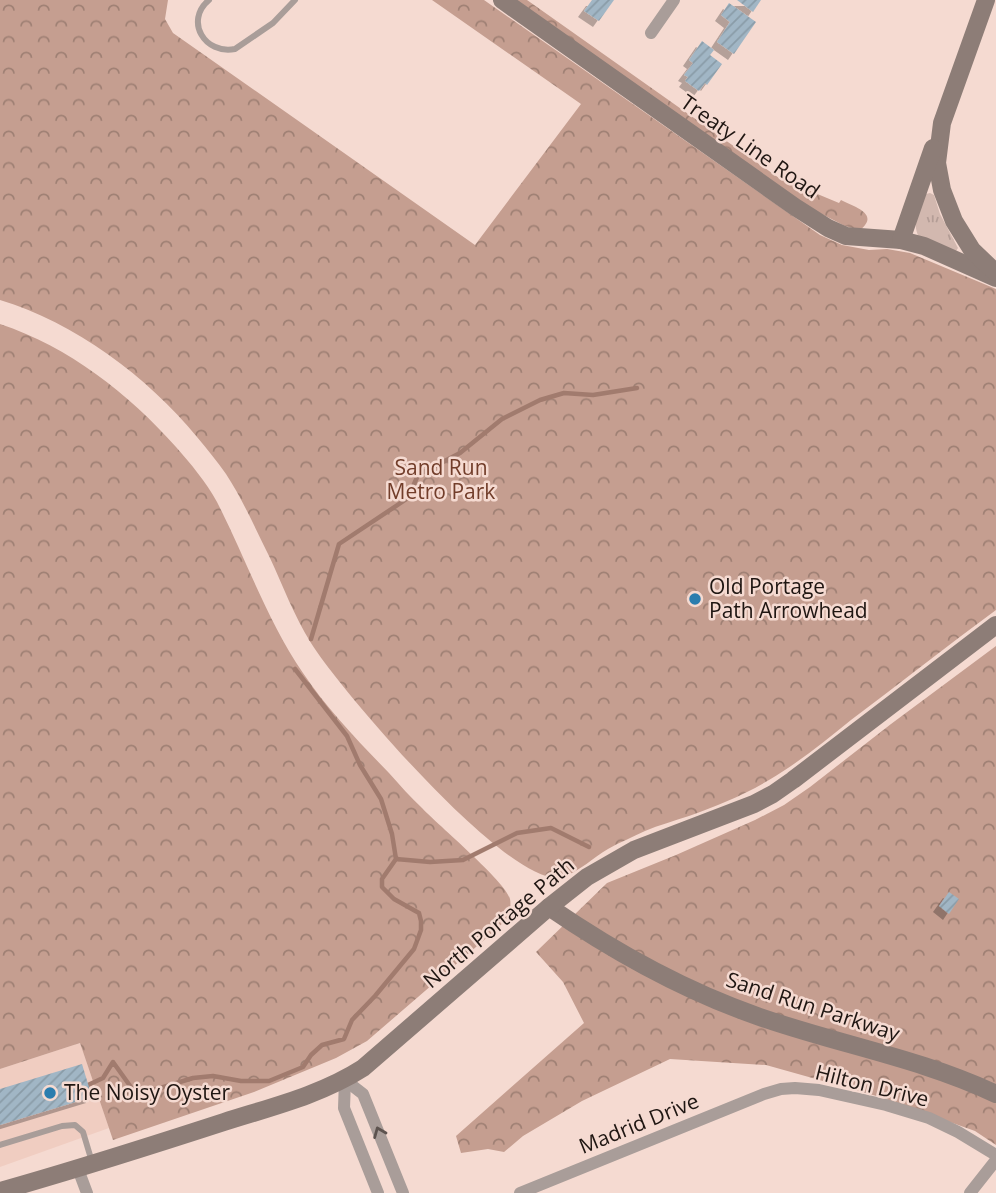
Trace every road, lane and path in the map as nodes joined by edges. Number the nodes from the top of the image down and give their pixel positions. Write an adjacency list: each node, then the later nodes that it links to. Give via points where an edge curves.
1 (209, 0): 2 (lane, via 199,12 197,25 209,43 228,50 273,23)
2 (295, 0)
3 (502, 0): 8 (main road, Treaty Line Road, via 828,228 846,236)
4 (674, 0): 6 (street)
5 (986, 0): 7 (main road)
6 (651, 33)
7 (942, 123): 8 (main road); 9 (main road, via 937,163 942,190 972,250)
8 (901, 240): 9 (main road, Treaty Line Road)
9 (996, 276)
10 (996, 625): 11 (main road, North Portage Path, via 773,794 634,850 587,877)
11 (549, 907): 12 (main road, North Portage Path); 14 (main road, Sand Run Parkway, via 616,950 705,995 756,1016 948,1073)
12 (345, 1080): 17 (main road, North Portage Path); 20 (street, via 344,1108); 21 (street, one-way to 12, via 363,1094)
13 (772, 1091): 16 (street, Hilton Drive, via 819,1090 897,1108 958,1132); 22 (street, Madrid Drive)
14 (996, 1094)
15 (0, 1145): 17 (lane, via 75,1125 83,1132)
16 (996, 1158): 23 (street)
17 (85, 1167): 18 (main road, North Portage Path); 19 (street)
18 (0, 1191)
19 (87, 1193)
20 (378, 1193)
21 (403, 1193)
22 (520, 1193)
23 (971, 1193)

